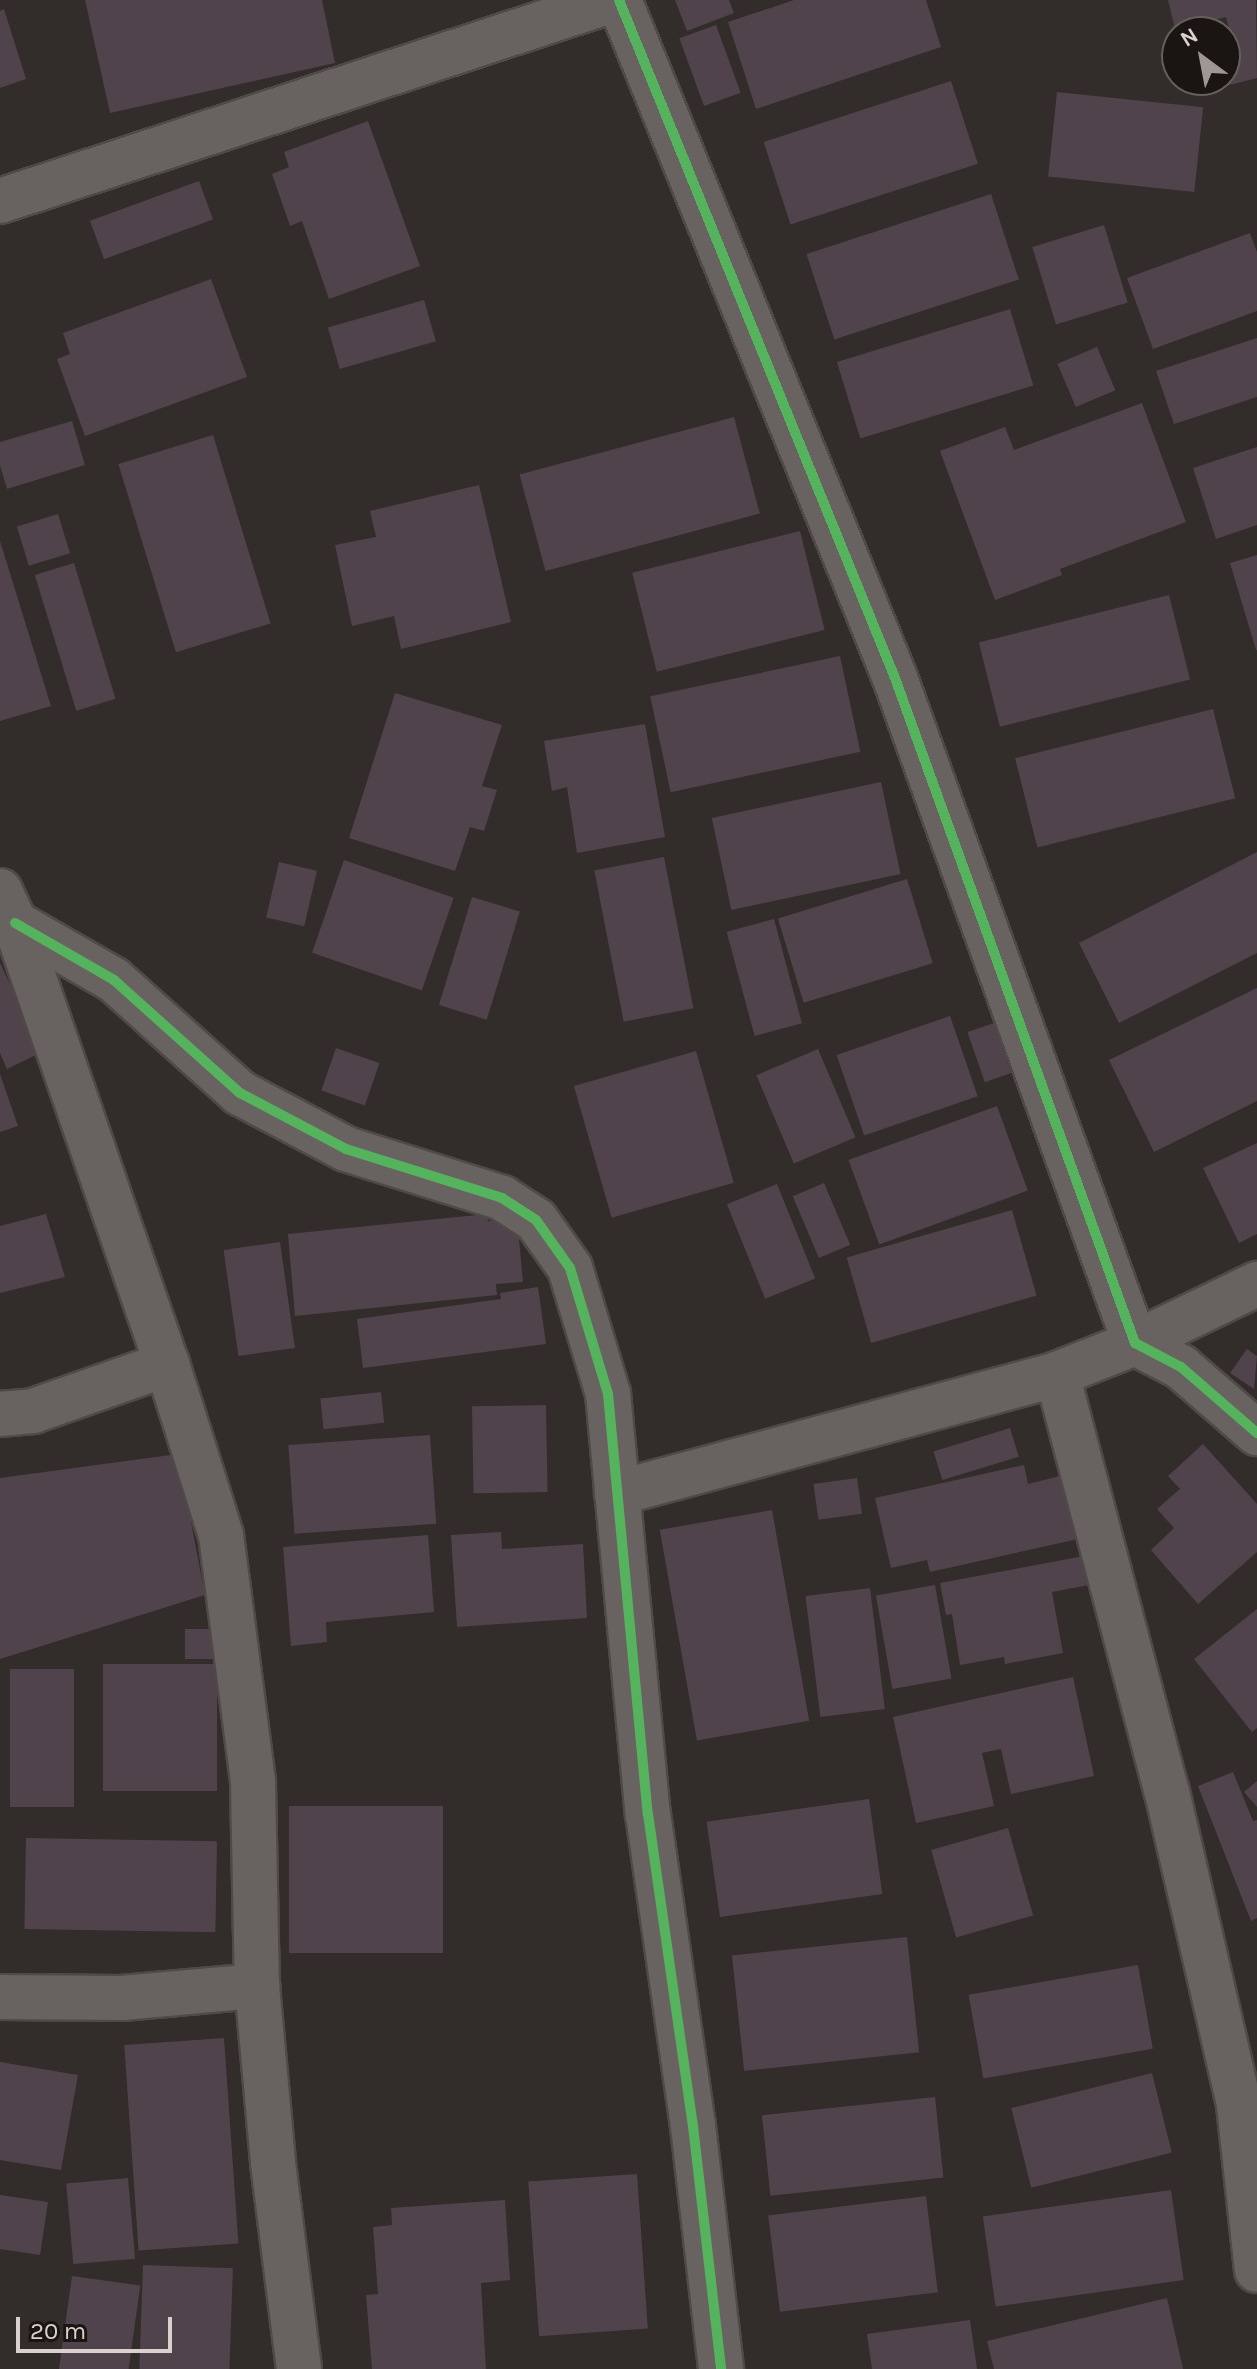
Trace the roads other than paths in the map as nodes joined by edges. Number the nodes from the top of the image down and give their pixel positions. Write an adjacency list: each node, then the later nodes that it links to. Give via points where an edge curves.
1 (613, 0): 3 (street)
2 (619, 0): 6 (street, via 895,678)
3 (0, 201)
4 (8, 907): 7 (street); 11 (street, via 114,980 240,1093 346,1149 502,1198 536,1220 570,1268 608,1394)
5 (1257, 1284): 6 (street)
6 (1135, 1343): 8 (street); 10 (street, via 1181,1367)
7 (167, 1364): 9 (street, via 33,1411); 12 (street, via 221,1535 253,1783)
8 (1057, 1374): 11 (street); 14 (street, via 1167,1792 1239,2105)
9 (0, 1414)
10 (1257, 1433)
11 (617, 1493): 16 (street, via 648,1814)
12 (257, 1986): 13 (street, via 122,1998); 15 (street)
13 (0, 1997)
14 (1257, 2270)
15 (299, 2369)
16 (721, 2369)

